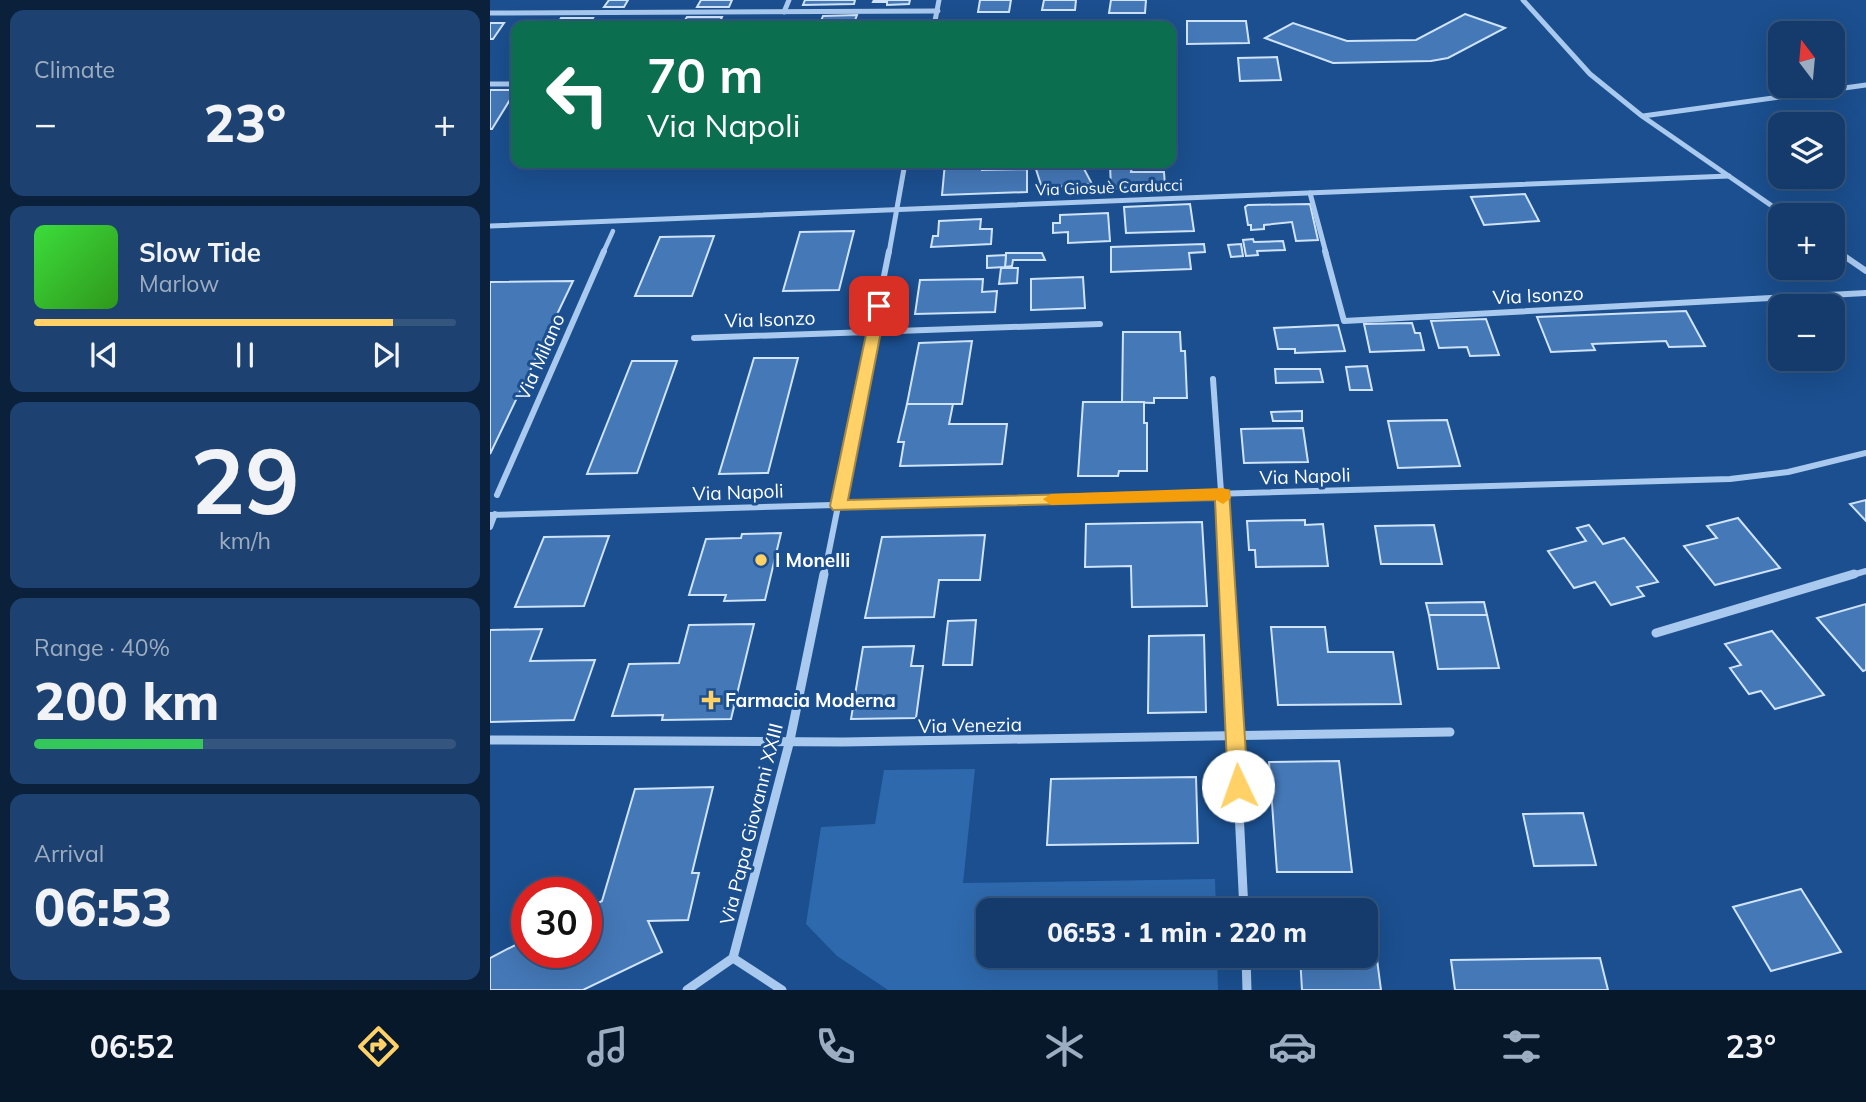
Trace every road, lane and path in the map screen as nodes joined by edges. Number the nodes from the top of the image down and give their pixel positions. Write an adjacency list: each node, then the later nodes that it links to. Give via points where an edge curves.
1 (789, 0): 5 (street)
2 (939, 0): 4 (street)
3 (1523, 0): 11 (street, via 1590,74)
4 (937, 11): 5 (street); 7 (street)
5 (784, 12): 6 (street)
6 (490, 13)
7 (935, 21)
8 (490, 83): 9 (street)
9 (511, 84)
10 (1866, 85): 11 (street)
11 (1642, 116): 13 (street)
12 (904, 168): 16 (street, Via Papa Giovanni XXIII)
13 (1729, 176): 14 (street, Via Giosuè Carducci); 15 (street)
14 (1310, 193): 16 (street, Via Giosuè Carducci); 21 (street, Via Isonzo, via 1344,321)
15 (1768, 203)
16 (897, 209): 17 (street, Via Giosuè Carducci); 23 (street, Via Papa Giovanni XXIII)
17 (490, 226)
18 (613, 231): 28 (street, Via Milano)
19 (1845, 257): 20 (street)
20 (1866, 271)
21 (1866, 293)
22 (1100, 324): 23 (street, Via Isonzo)
23 (875, 331): 24 (street, Via Isonzo); 29 (street, Via Papa Giovanni XXIII)
24 (694, 338)
25 (1213, 379): 27 (street)
26 (1866, 453): 27 (street, Via Napoli, via 1788,472 1730,479)
27 (1223, 494): 29 (street, Via Napoli); 35 (street)
28 (497, 495)
29 (838, 506): 30 (street, Via Napoli); 37 (street, Via Papa Giovanni XXIII)
30 (493, 514): 31 (street)
31 (490, 527)
32 (1866, 571): 33 (street)
33 (1656, 633)
34 (1450, 732): 35 (street, Via Venezia)
35 (1236, 737): 37 (street, Via Venezia); 38 (street)
36 (490, 740): 37 (street, Via Venezia)
37 (789, 740): 39 (street, Via Papa Giovanni XXIII)
38 (1243, 898)
39 (733, 958): 41 (street); 42 (street)
40 (1246, 968): 43 (street)
41 (687, 990)
42 (782, 990)
43 (1247, 990)

